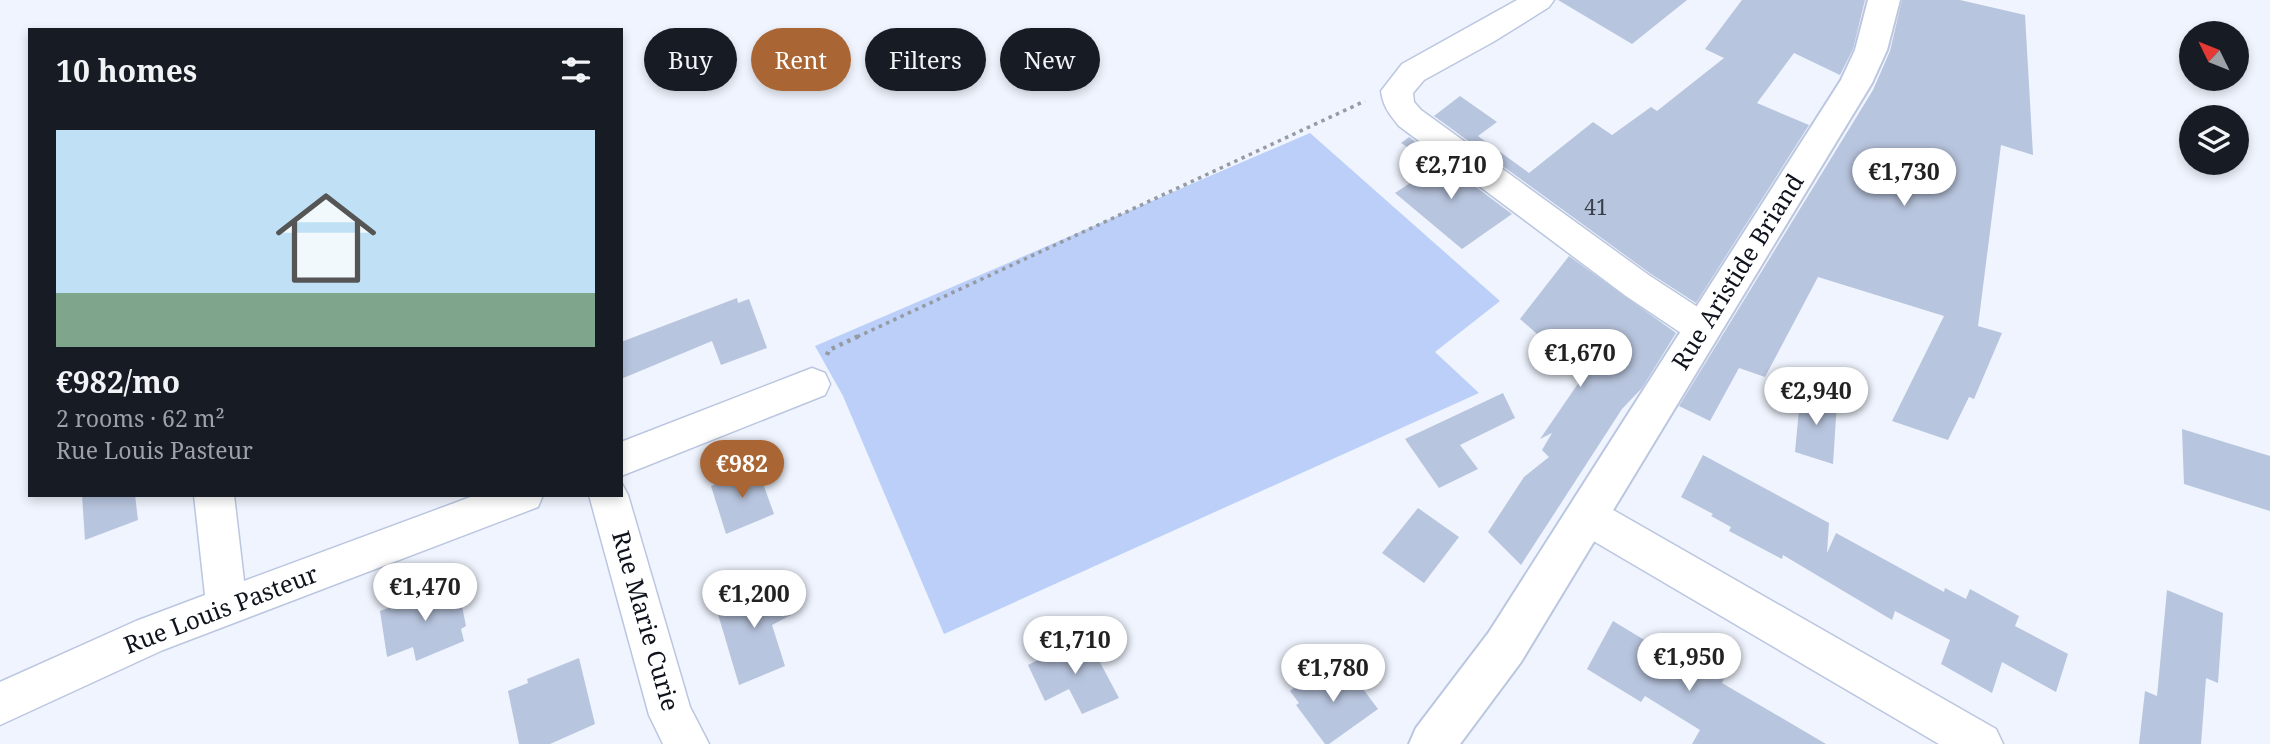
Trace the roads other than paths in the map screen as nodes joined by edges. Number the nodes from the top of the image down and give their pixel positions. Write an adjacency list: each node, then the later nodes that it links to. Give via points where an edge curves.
1 (1539, 0): 3 (street, via 1413,72 1400,85 1397,98 1410,118)
2 (1884, 0): 3 (street, Rue Aristide Briand, via 1862,72)
3 (1703, 329): 9 (street, Rue Aristide Briand)
4 (812, 384): 5 (street)
5 (623, 457)
6 (214, 497): 10 (street)
7 (519, 497): 10 (street, Rue Louis Pasteur)
8 (609, 497): 12 (street, Rue Marie Curie, via 671,715)
9 (1587, 516): 13 (street, Rue Aristide Briand, via 1493,666); 14 (street)
10 (227, 607): 11 (street, Rue Louis Pasteur, via 151,635)
11 (0, 704)
12 (687, 744)
13 (1432, 744)
14 (1981, 744)

